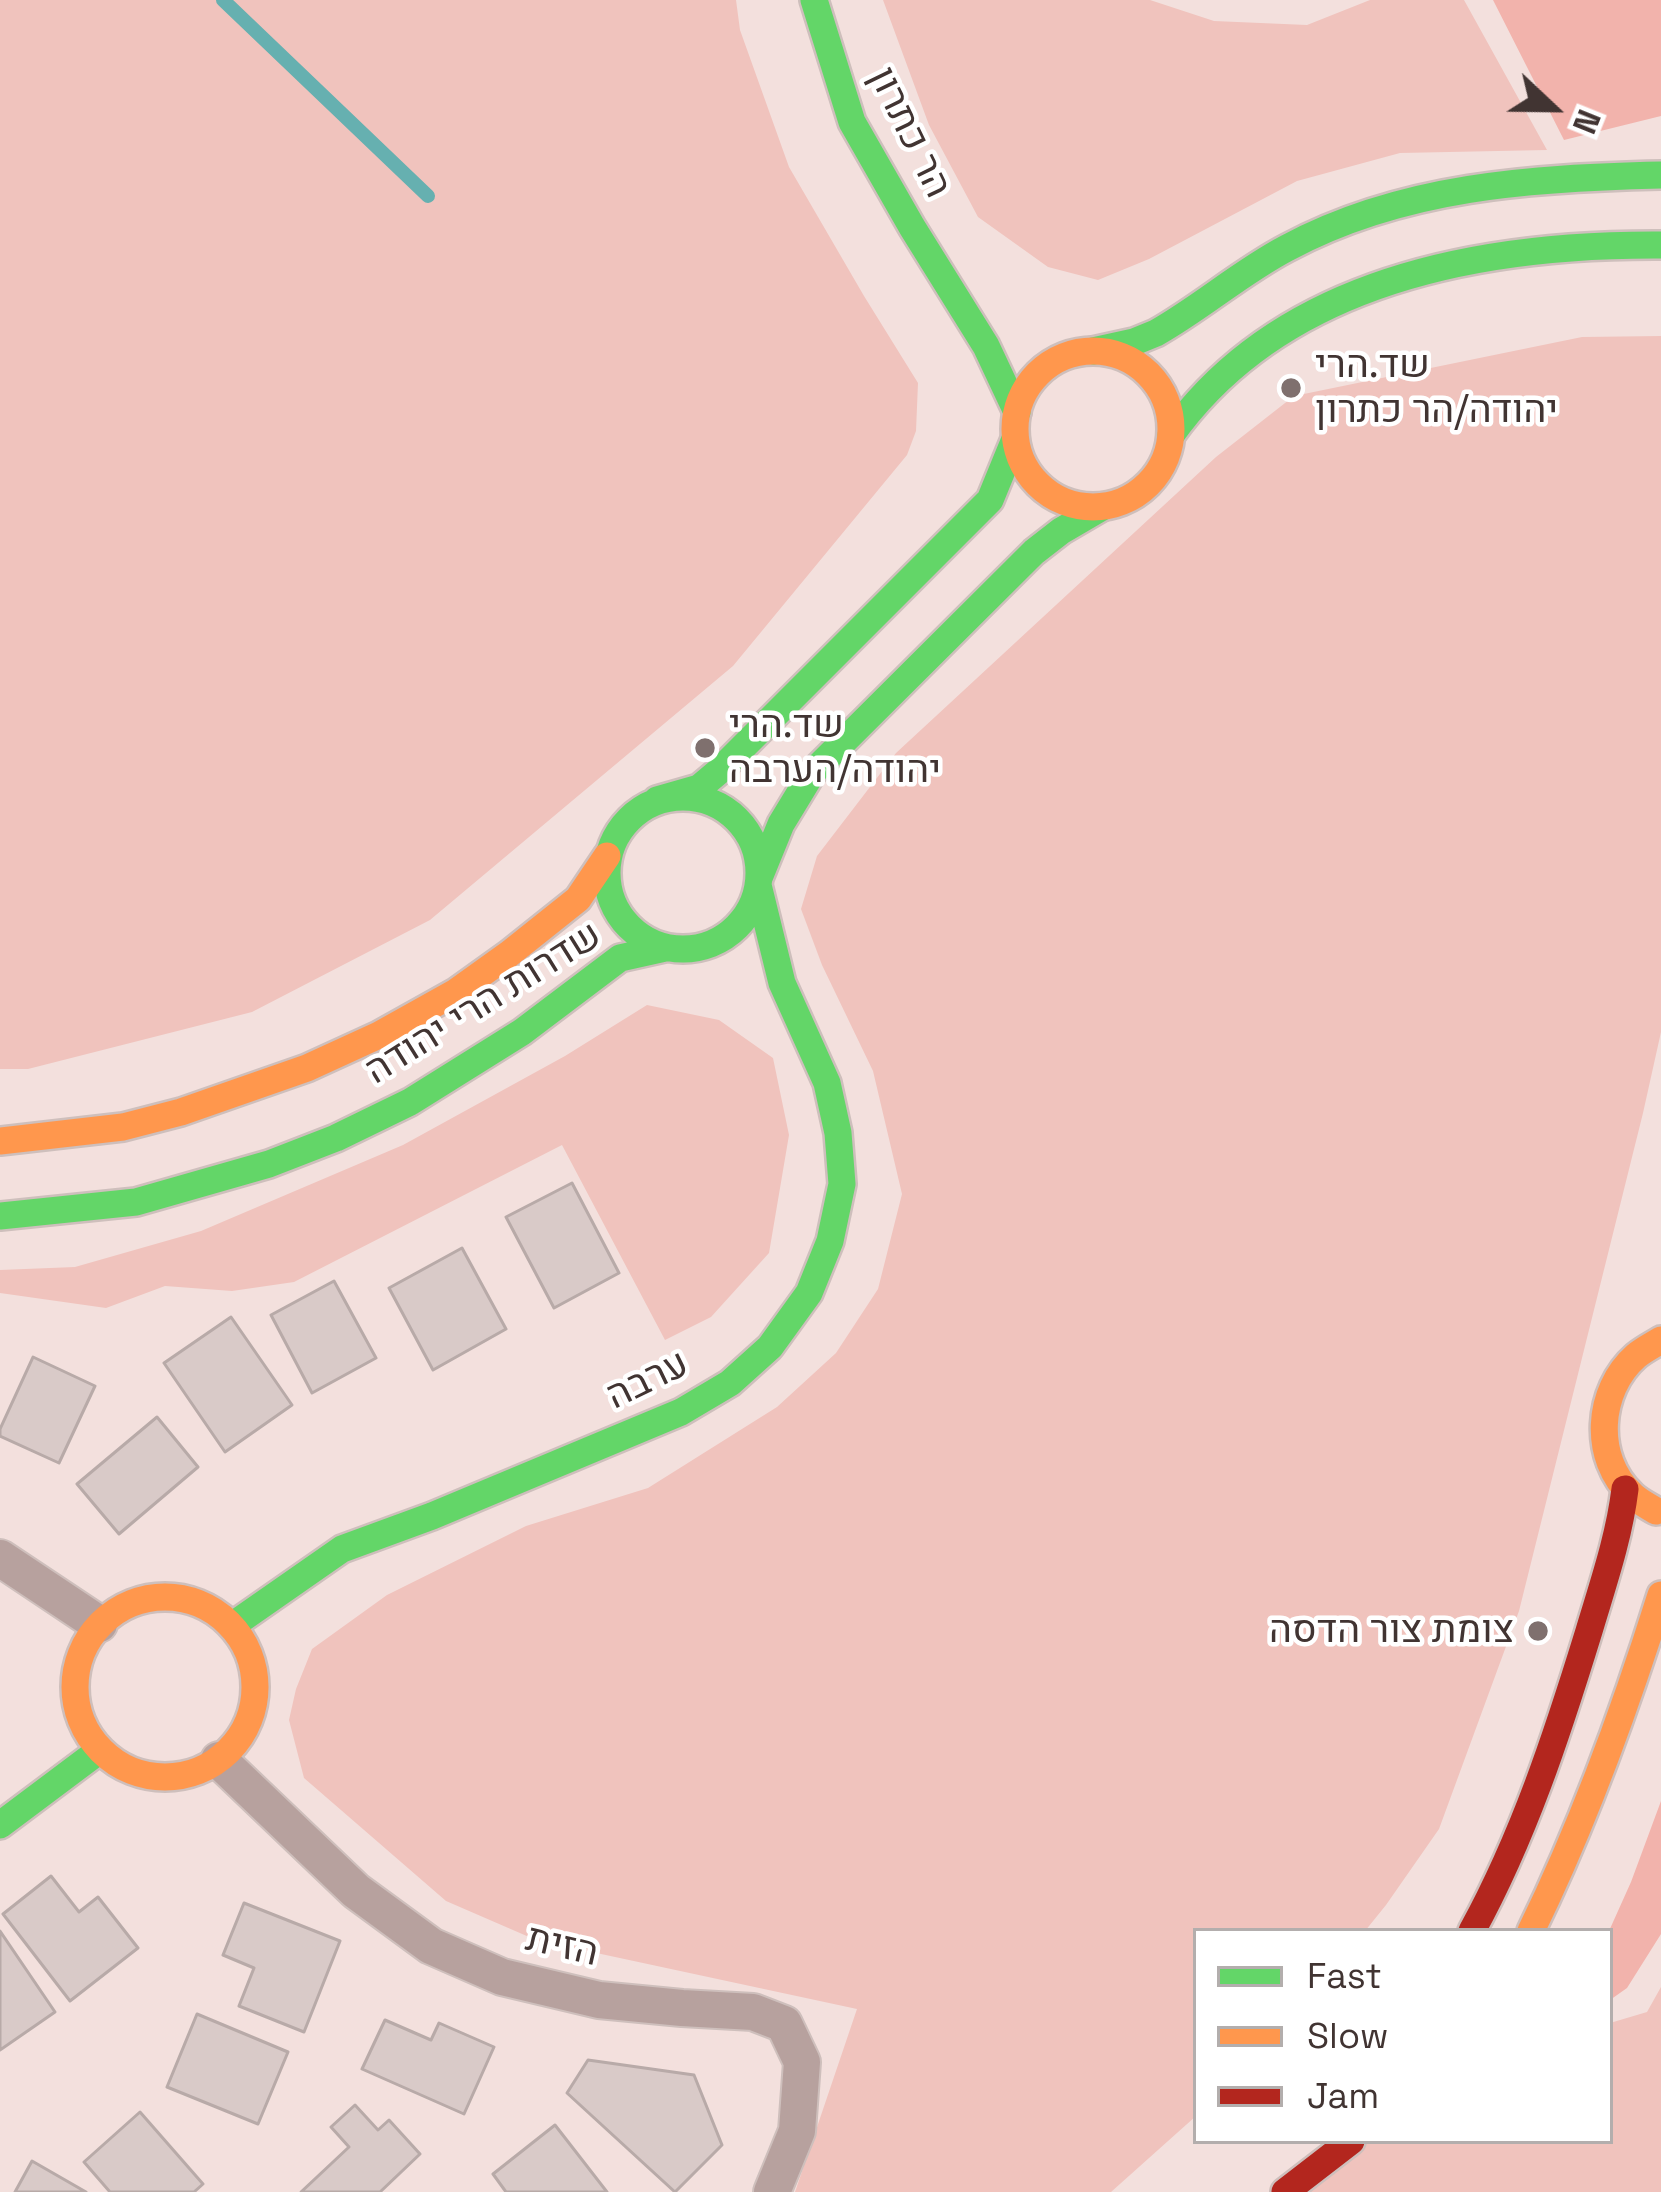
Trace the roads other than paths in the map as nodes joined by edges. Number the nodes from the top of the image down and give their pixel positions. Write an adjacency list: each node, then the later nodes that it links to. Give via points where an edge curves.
1 (814, 0): 4 (street, הר כתרון, via 852,122)
2 (1661, 175): 5 (street, via 1497,183 1374,211 1304,239 1144,339)
3 (1661, 245): 7 (street, via 1505,252 1354,293 1224,371)
4 (954, 292): 5 (street, הר כתרון, via 1018,340); 6 (street, הר כתרון, via 1002,376)
5 (1080, 353): 6 (street, via 1046,367 1027,386); 7 (street, via 1120,355 1143,369 1161,390)
6 (1016, 425): 8 (street, via 1030,476 1075,506); 9 (street, via 989,500 718,772 699,788)
7 (1171, 435): 8 (street, via 1149,484)
8 (1102, 507): 11 (street, via 1034,553 812,773 792,799)
9 (656, 800): 10 (street, via 618,831); 11 (street, via 683,795 732,813 750,834)
10 (608, 856): 12 (street, via 606,883 621,919 641,938); 14 (street, שדרות הרי יהודה, via 578,899 509,955 456,992 307,1069 122,1127)
11 (759, 882): 12 (street, via 737,927 716,943); 13 (street, ערבה)
12 (678, 949): 13 (street, ערבה, via 742,973); 15 (street, שדרות הרי יהודה, via 620,958 522,1032 336,1138 136,1202)
13 (798, 1017): 22 (street, ערבה, via 827,1083 842,1184 809,1293 770,1347 680,1412 343,1549)
14 (0, 1141)
15 (0, 1216)
16 (1658, 1336): 17 (street, via 1618,1376 1602,1418 1604,1448)
17 (1624, 1489): 18 (street); 26 (street, via 1545,1771)
18 (1661, 1514)
19 (0, 1558): 21 (street)
20 (1661, 1595): 27 (street, via 1594,1790)
21 (99, 1624): 22 (street, via 123,1606 166,1596 210,1607); 23 (street, via 75,1687 84,1728)
22 (233, 1625): 24 (street, via 250,1651 254,1711)
23 (100, 1750): 24 (street, via 145,1776 171,1778); 25 (street)
24 (219, 1760): 31 (street, הזית, via 356,1891 430,1946 502,1977 599,2000 753,2012 784,2024 802,2062 797,2131)
25 (0, 1825)
26 (1474, 1928)
27 (1533, 1928)
28 (1346, 2144): 30 (street)
29 (1291, 2154): 30 (street)
30 (1274, 2186)
31 (772, 2192)

